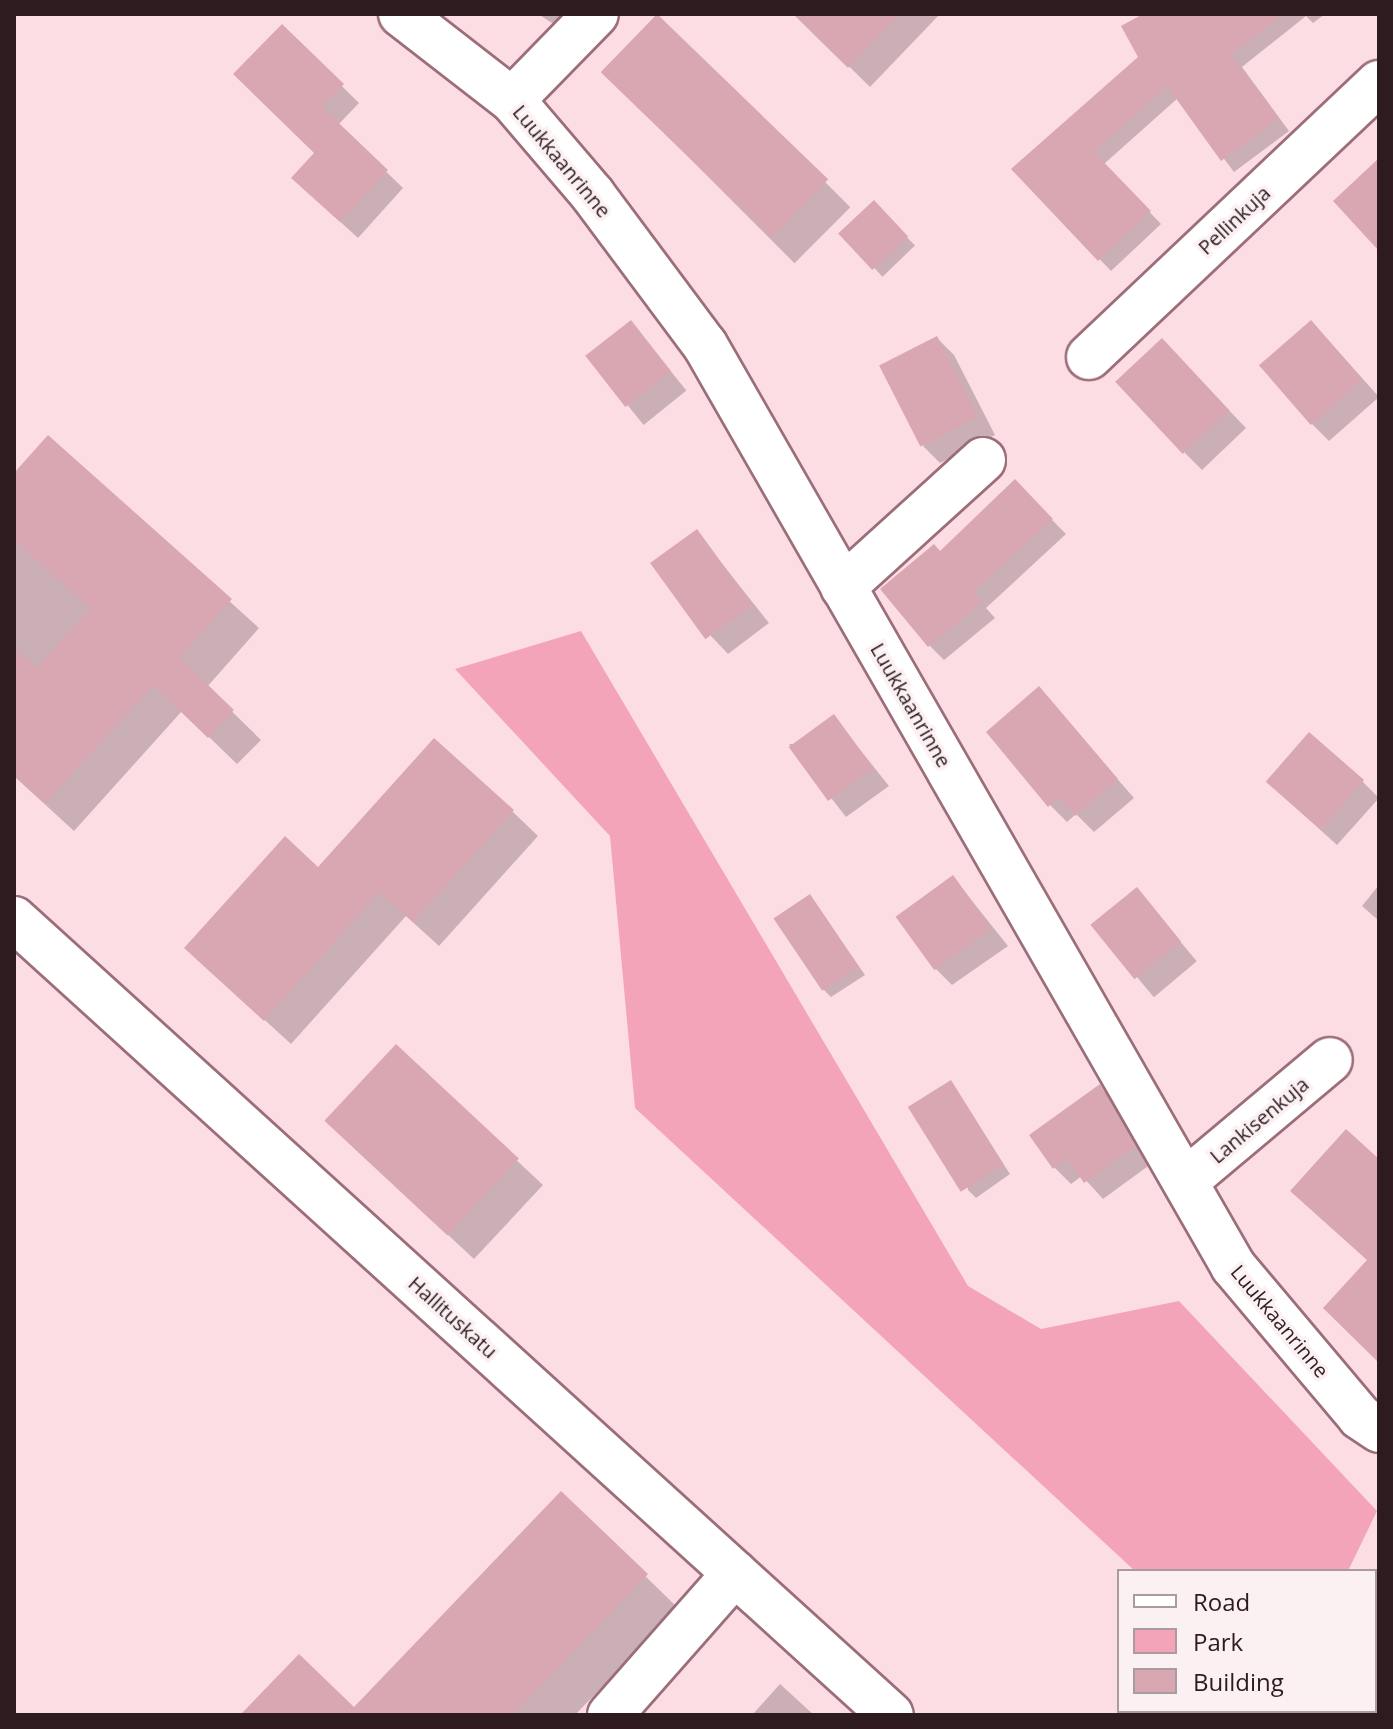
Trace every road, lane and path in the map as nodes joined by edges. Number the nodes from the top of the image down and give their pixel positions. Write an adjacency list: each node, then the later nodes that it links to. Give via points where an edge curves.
1 (401, 14): 4 (street, Luukkaanrinne)
2 (596, 14): 4 (street)
3 (1379, 83): 5 (street, Pellinkuja)
4 (512, 100): 7 (street, Luukkaanrinne, via 593,195 705,345)
5 (1089, 357)
6 (983, 460): 7 (street)
7 (843, 587): 10 (street, Luukkaanrinne)
8 (14, 919): 12 (street, Hallituskatu)
9 (1330, 1060): 10 (street, Lankisenkuja)
10 (1188, 1179): 11 (street, Luukkaanrinne, via 1233,1266 1360,1417)
11 (1379, 1430)
12 (735, 1573): 13 (street); 14 (street, Hallituskatu)
13 (610, 1715)
14 (891, 1715)

